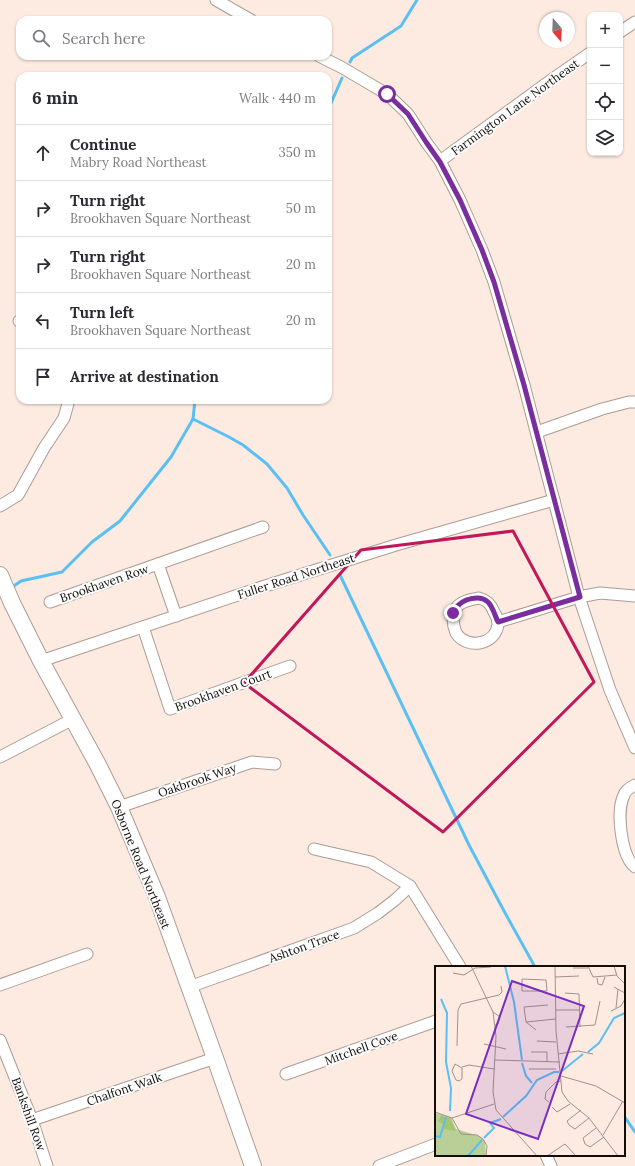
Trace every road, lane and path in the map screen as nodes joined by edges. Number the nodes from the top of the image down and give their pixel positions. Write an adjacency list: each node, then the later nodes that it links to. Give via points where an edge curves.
1 (216, 0): 2 (street)
2 (244, 16)
3 (635, 22): 4 (street)
4 (623, 30)
5 (587, 55): 7 (street, Farmington Lane Northeast)
6 (327, 60): 7 (street, via 387,94 408,114)
7 (440, 162): 10 (street, via 460,200 494,282)
8 (635, 402): 10 (street, via 602,409)
9 (68, 404): 12 (street, via 64,418 18,495)
10 (537, 432): 11 (street)
11 (554, 500): 17 (street); 19 (street, Fuller Road Northeast, via 396,545)
12 (0, 506)
13 (263, 527): 14 (street, Brookhaven Row)
14 (158, 564): 18 (street, Brookhaven Row); 19 (street, Brookhaven Row)
15 (0, 575): 22 (street, Osborne Road Northeast)
16 (635, 596): 17 (street, via 600,593)
17 (580, 597): 20 (street); 25 (street, via 610,690)
18 (50, 602)
19 (176, 616): 21 (street, Fuller Road Northeast)
20 (498, 622): 20 (street, via 493,635 487,641 471,643 457,633 453,613 463,602 479,598 489,603)
21 (143, 627): 22 (street, Fuller Road Northeast); 23 (street, Brookhaven Court, via 170,709)
22 (42, 661): 24 (street, Osborne Road Northeast)
23 (290, 666)
24 (73, 719): 26 (street); 29 (street, Osborne Road Northeast)
25 (635, 748)
26 (0, 757)
27 (275, 764): 29 (street, Oakbrook Way, via 252,762)
28 (635, 785): 31 (street, via 624,794 620,806 620,820 626,852)
29 (119, 807): 36 (street, Osborne Road Northeast, via 157,897)
30 (314, 849): 32 (street, via 371,862)
31 (635, 867)
32 (410, 886): 34 (street); 36 (street, Ashton Trace, via 378,913 354,928)
33 (87, 954): 35 (street)
34 (459, 966)
35 (0, 985)
36 (189, 987): 39 (street, Osborne Road Northeast)
37 (435, 1021): 40 (street, Mitchell Cove)
38 (0, 1040): 41 (street, Bankshill Row)
39 (215, 1058): 41 (street, Chalfont Walk); 45 (street, Osborne Road Northeast)
40 (286, 1074)
41 (32, 1120): 44 (street, Bankshill Row)
42 (435, 1144): 46 (street)
43 (546, 1156): 47 (street)
44 (47, 1166)
45 (253, 1166)
46 (379, 1166)
47 (551, 1166)

